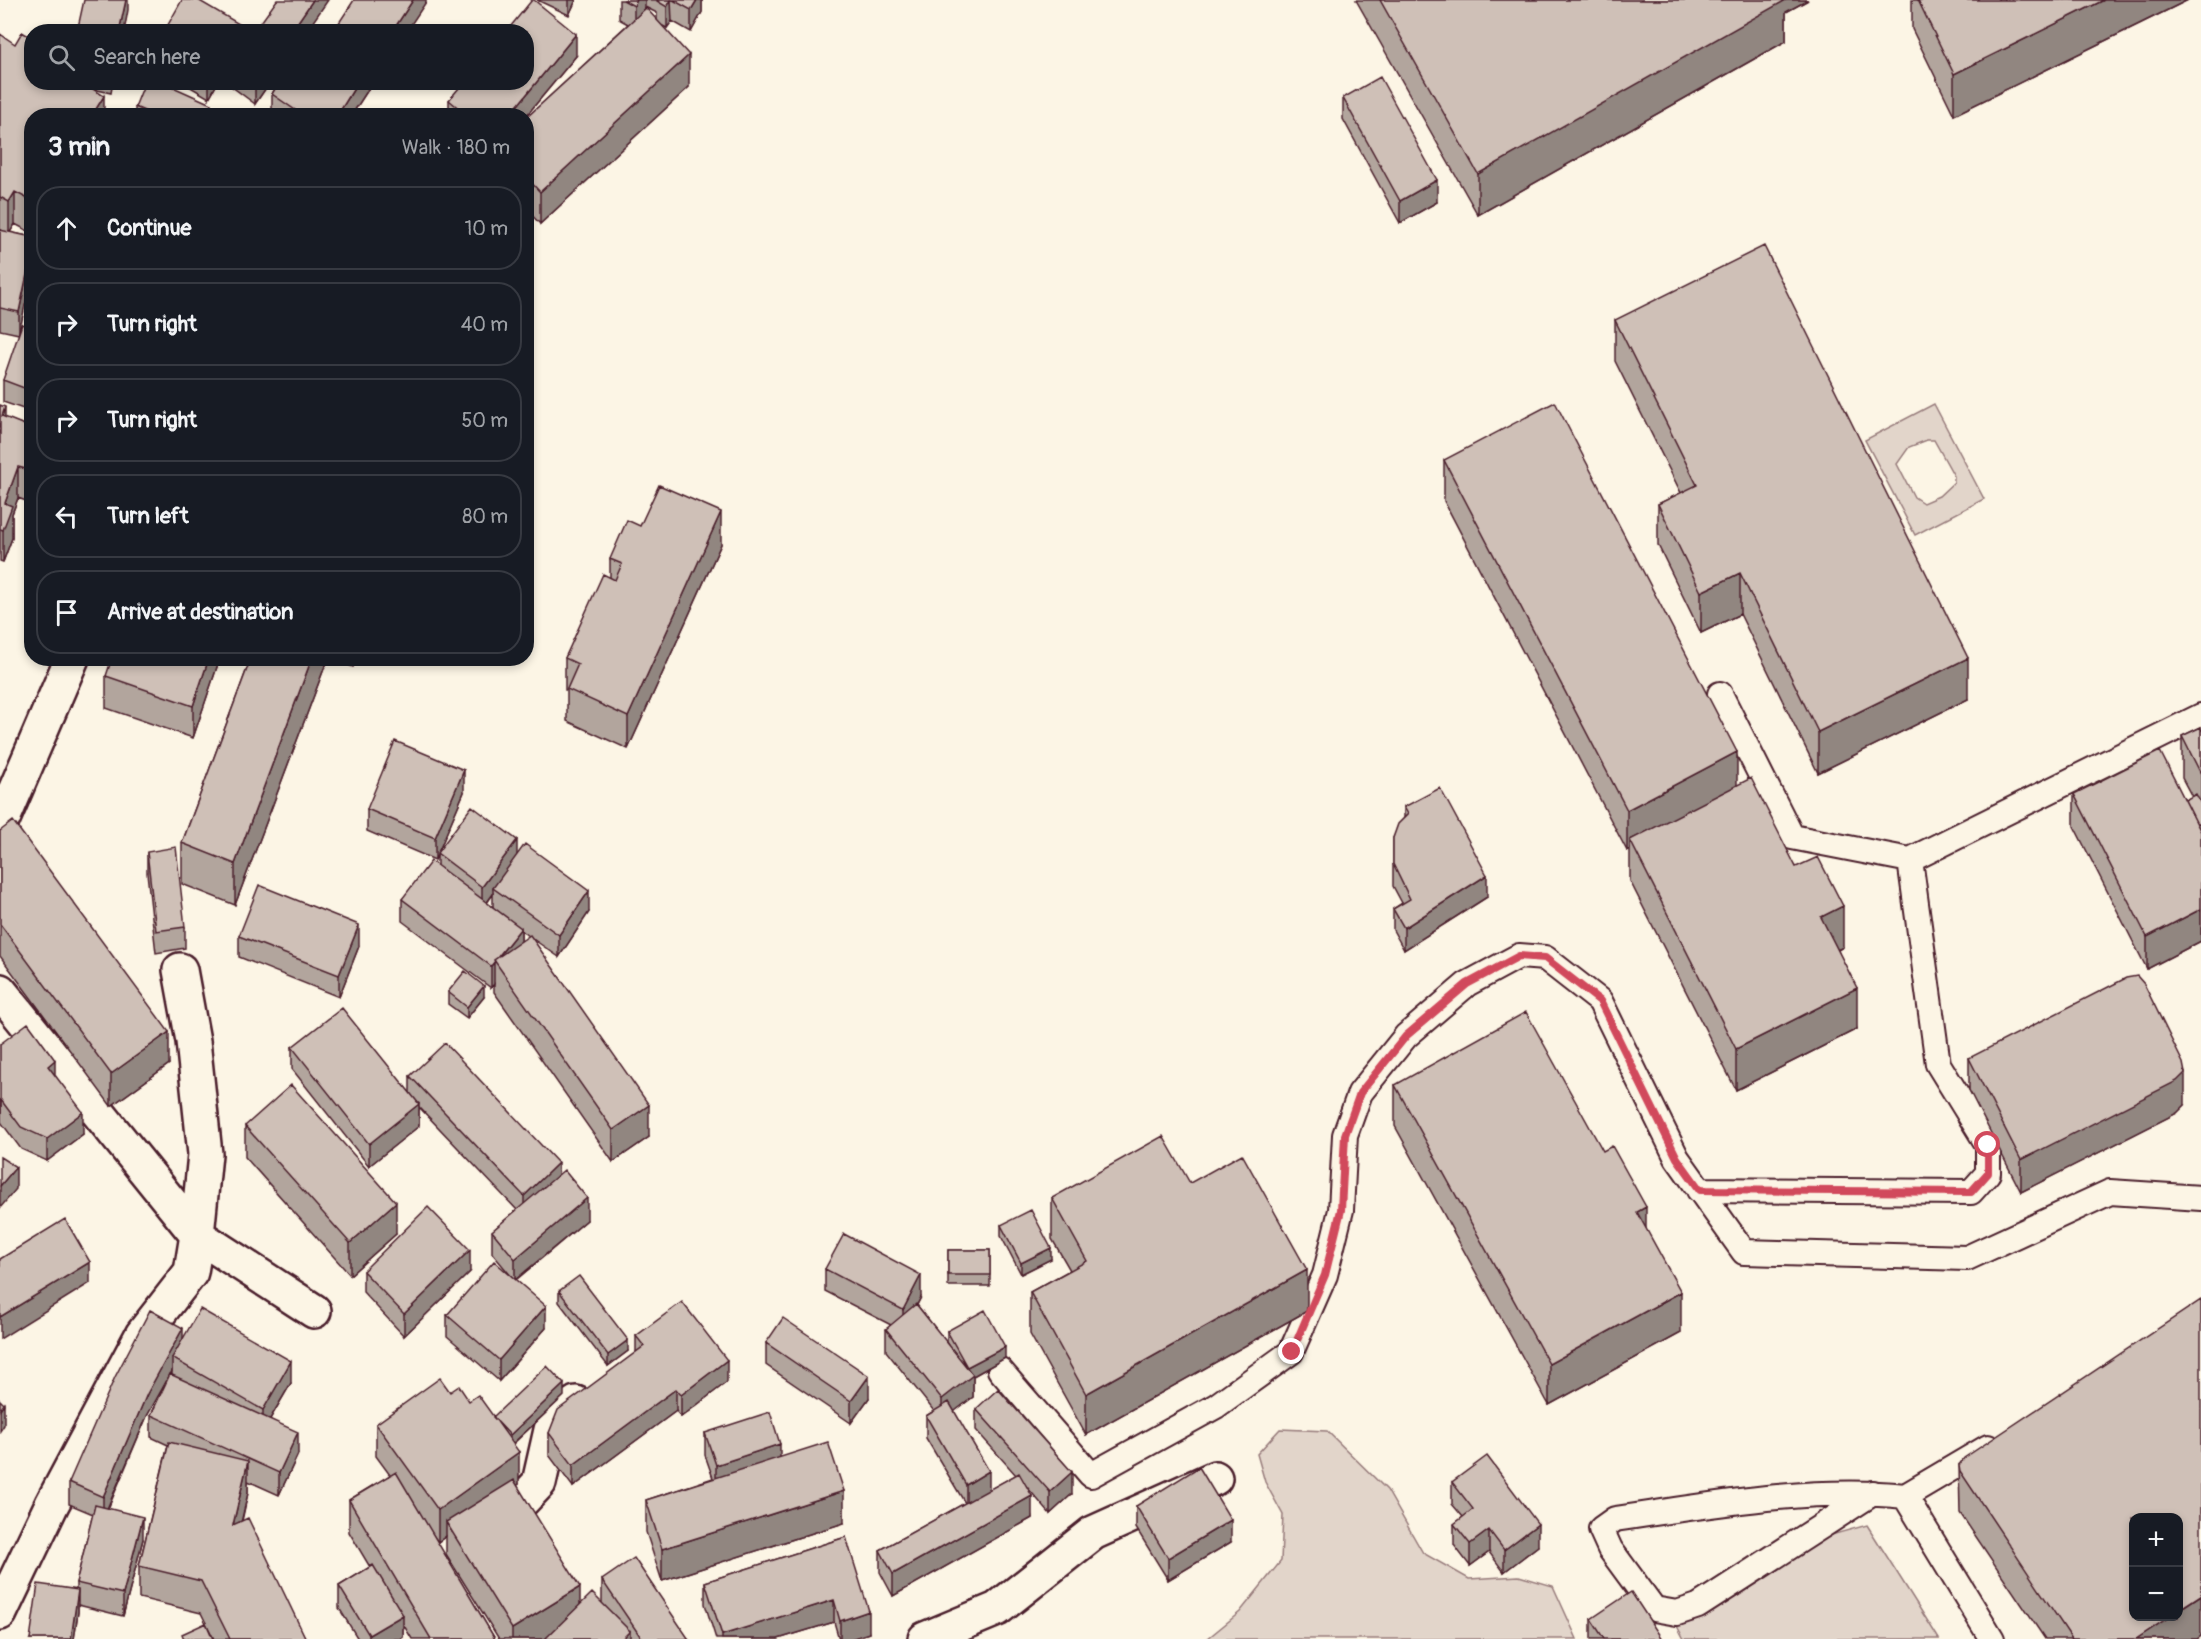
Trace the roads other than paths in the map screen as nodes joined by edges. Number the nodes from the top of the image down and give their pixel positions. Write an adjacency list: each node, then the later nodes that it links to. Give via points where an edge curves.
1 (69, 666): 4 (street)
2 (1720, 694): 5 (lane, via 1792,837)
3 (2201, 716): 5 (lane)
4 (0, 826)
5 (1910, 860): 8 (lane, via 1938,1064 1988,1145 1988,1173 1971,1192)
6 (180, 970): 10 (street, via 206,1154)
7 (0, 991): 10 (street)
8 (1700, 1190): 9 (lane, via 1744,1252 1967,1258 2110,1192); 12 (lane, via 1677,1158 1600,1001 1545,958 1519,956 1467,984 1406,1036 1360,1093 1345,1135 1341,1210 1325,1275 1292,1352 1216,1406 1091,1475)
9 (2201, 1198)
10 (197, 1234): 11 (street); 19 (street, via 191,1272 142,1335 52,1504)
11 (314, 1311)
12 (1000, 1370)
13 (598, 1387): 18 (street, via 561,1414 551,1430 539,1483 523,1500 427,1540)
14 (2007, 1435): 17 (lane)
15 (1215, 1478): 20 (street, via 1093,1533 997,1609)
16 (1873, 1493): 16 (lane, via 1791,1494 1615,1518 1601,1529 1610,1549 1654,1609 1677,1614 1698,1606); 17 (lane)
17 (1905, 1496): 21 (lane)
18 (454, 1582)
19 (0, 1613)
20 (925, 1639)
21 (1992, 1639)

